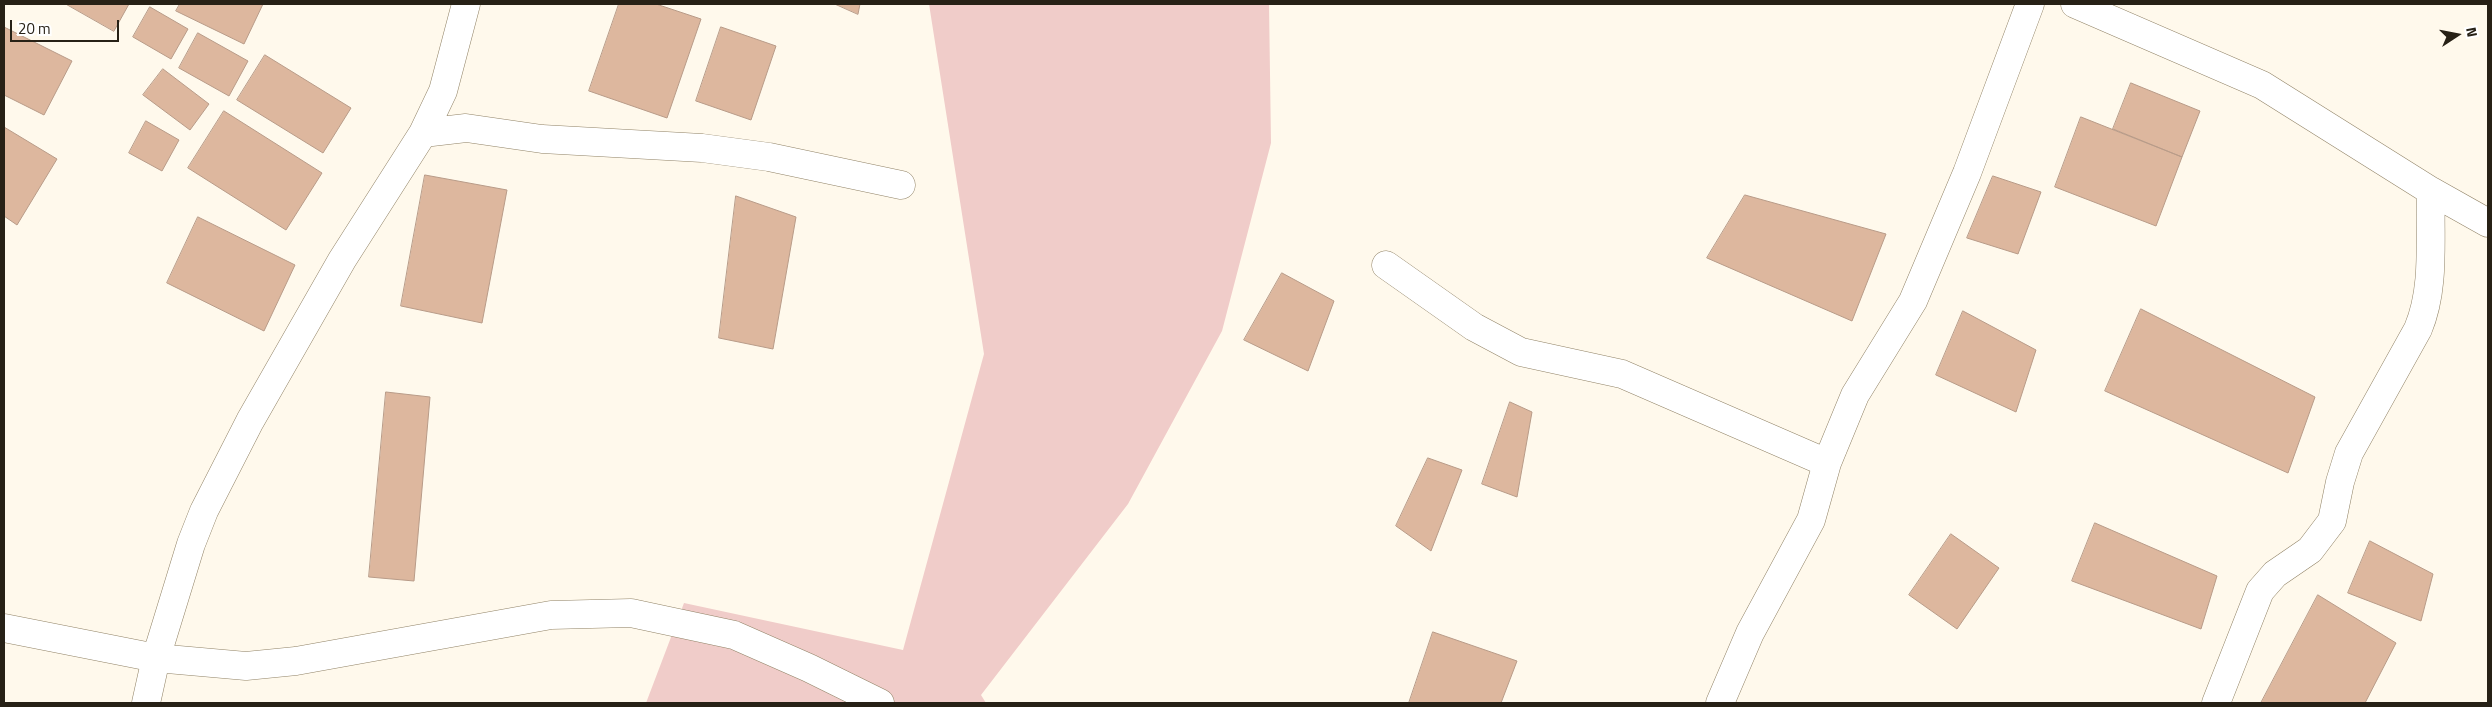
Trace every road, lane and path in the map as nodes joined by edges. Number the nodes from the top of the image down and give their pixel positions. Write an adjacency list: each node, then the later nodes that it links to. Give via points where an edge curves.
1 (466, 4): 4 (street)
2 (2030, 4): 11 (street, via 1967,172 1913,301 1855,395)
3 (2075, 4): 8 (street, via 2262,85)
4 (443, 91): 5 (street); 6 (street)
5 (466, 128): 6 (street); 7 (street, via 542,138 702,148 769,157)
6 (423, 133): 13 (street, via 342,260 250,421 204,511 190,544)
7 (901, 185)
8 (2431, 191): 9 (street); 17 (street, via 2427,309 2349,453 2332,521 2310,550 2275,574 2260,591)
9 (2488, 223)
10 (1386, 265): 11 (street, via 1474,327 1521,352 1622,374)
11 (1827, 463): 16 (street, via 1811,520 1750,633)
12 (4, 628): 13 (street)
13 (156, 658): 14 (street); 15 (street, via 246,666 296,661 551,615 631,613 734,635)
14 (146, 703)
15 (880, 703)
16 (1720, 703)
17 (2216, 703)

